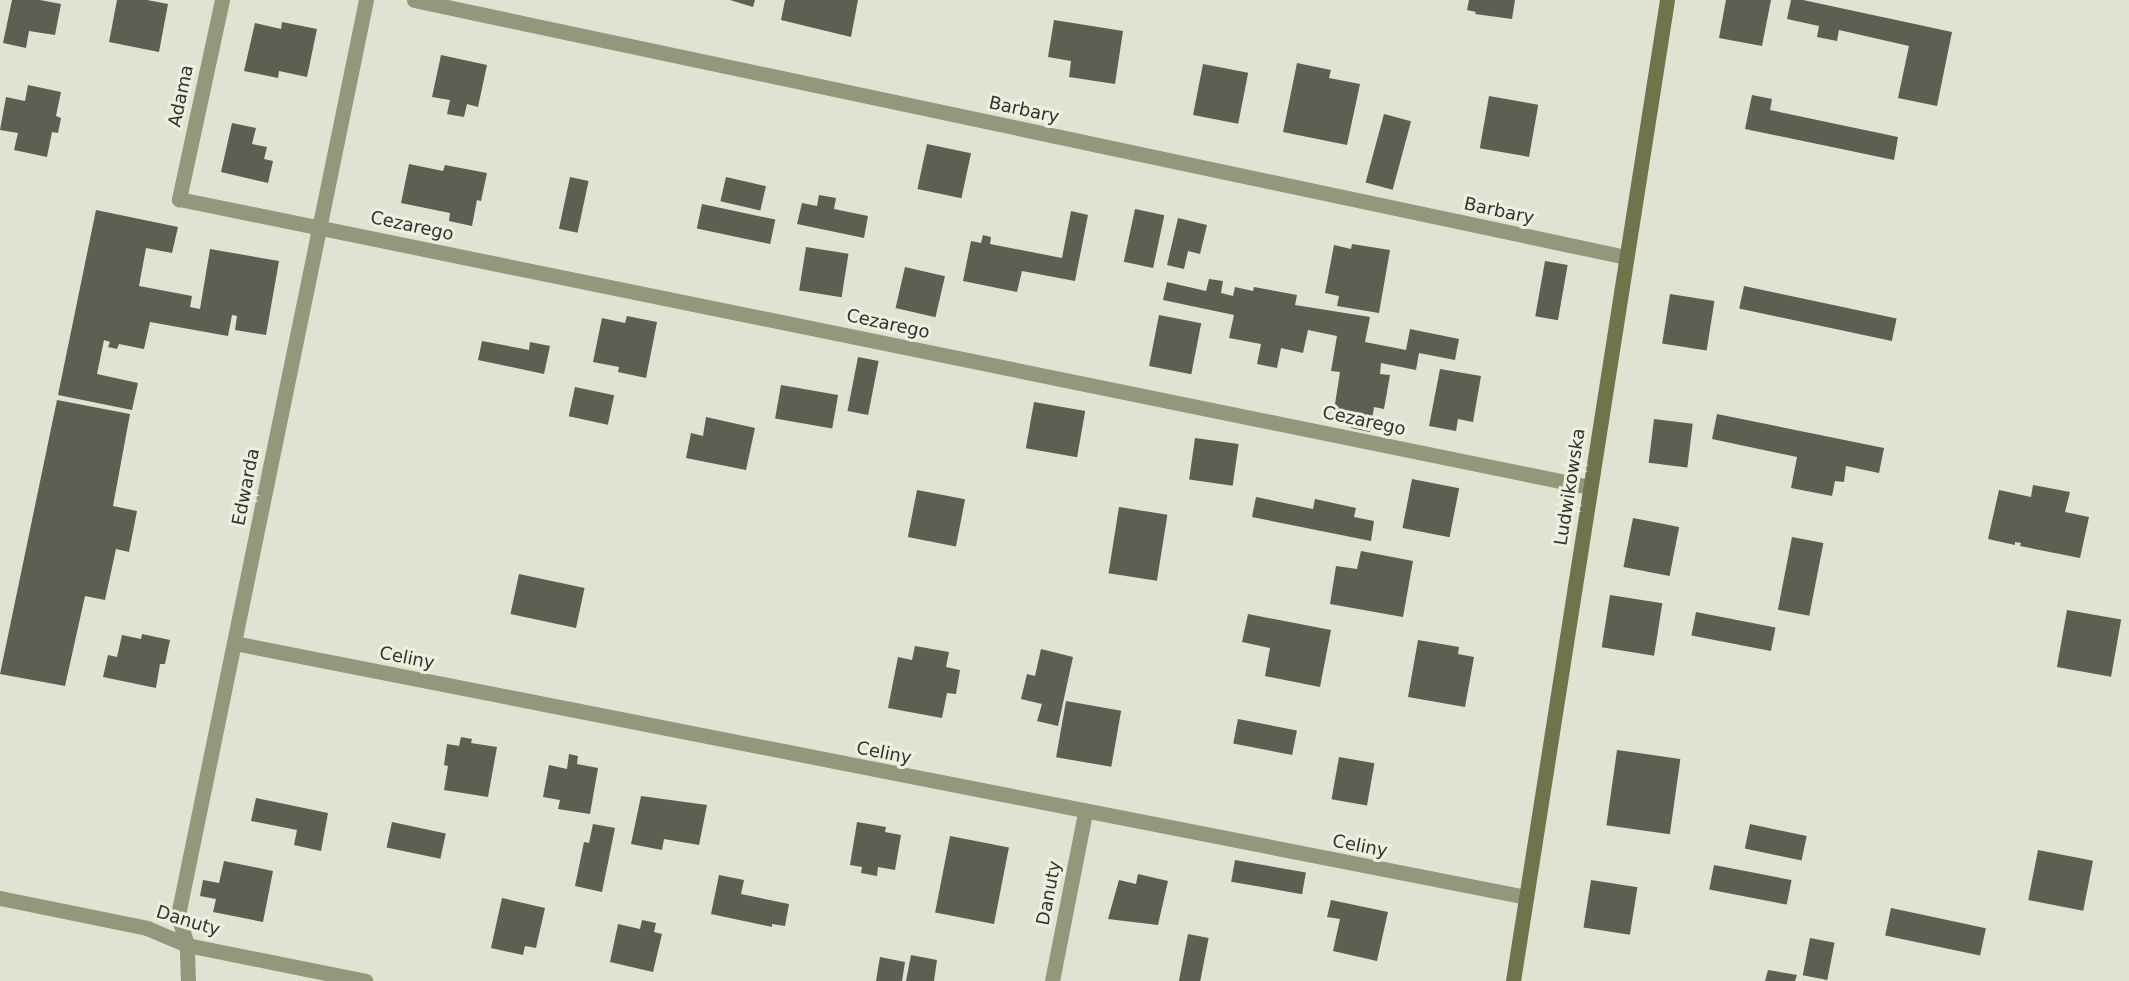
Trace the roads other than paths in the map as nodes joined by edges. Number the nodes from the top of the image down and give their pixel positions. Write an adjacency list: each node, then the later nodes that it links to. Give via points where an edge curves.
1 (222, 0): 5 (street, Adama)
2 (366, 0): 6 (street, Edwarda)
3 (414, 0): 7 (street, Barbary)
4 (1667, 0): 7 (street, Ludwikowska)
5 (179, 199): 6 (street, Cezarego)
6 (319, 227): 8 (street, Cezarego); 9 (street, Edwarda)
7 (1626, 258): 8 (street, Ludwikowska)
8 (1589, 486): 12 (street, Ludwikowska)
9 (234, 643): 10 (street, Celiny); 13 (street, Edwarda, via 178,915)
10 (1084, 813): 12 (street, Celiny); 16 (street, Danuty)
11 (0, 897): 13 (street, Danuty, via 147,928)
12 (1526, 897): 17 (street, Ludwikowska)
13 (187, 945): 14 (street, Edwarda); 15 (street, Danuty)
14 (188, 981)
15 (365, 981)
16 (1052, 981)
17 (1513, 981)

